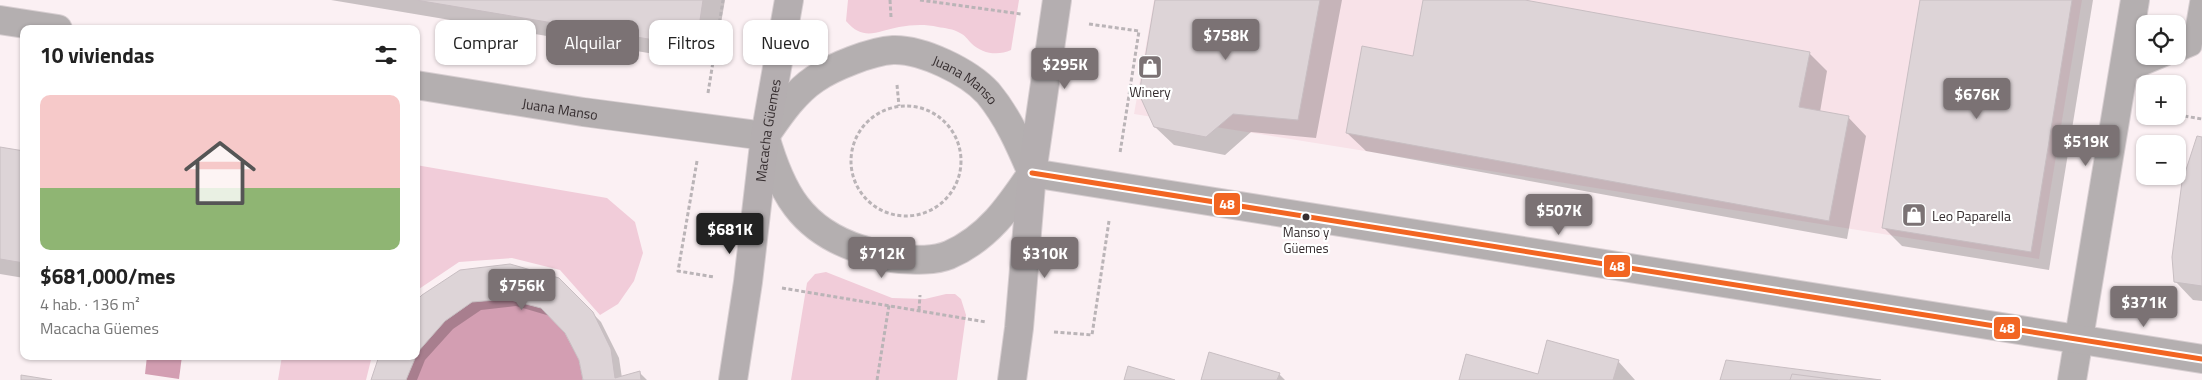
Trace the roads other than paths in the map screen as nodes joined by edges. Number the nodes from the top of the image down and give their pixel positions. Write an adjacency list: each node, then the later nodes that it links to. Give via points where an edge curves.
1 (788, 0): 11 (main road, Macacha Güemes)
2 (2135, 0): 9 (street)
3 (2200, 0): 7 (lane, via 2192,46)
4 (1056, 9): 12 (main road)
5 (0, 20): 6 (street)
6 (32, 25)
7 (2186, 49)
8 (2144, 65): 9 (lane)
9 (2123, 74): 13 (street)
10 (420, 86): 11 (street, Juana Manso, via 582,112)
11 (765, 136): 12 (street, Juana Manso, via 783,111 814,79 837,66 893,50 922,56 969,77 988,93 1017,138); 12 (street, via 775,170 807,220 826,235 886,258 922,260 948,256 976,240 999,220); 15 (main road, Macacha Güemes)
12 (1032, 173): 13 (street); 16 (main road)
13 (2079, 340): 14 (street); 17 (street)
14 (2202, 359)
15 (733, 380)
16 (1012, 380)
17 (2072, 380)

